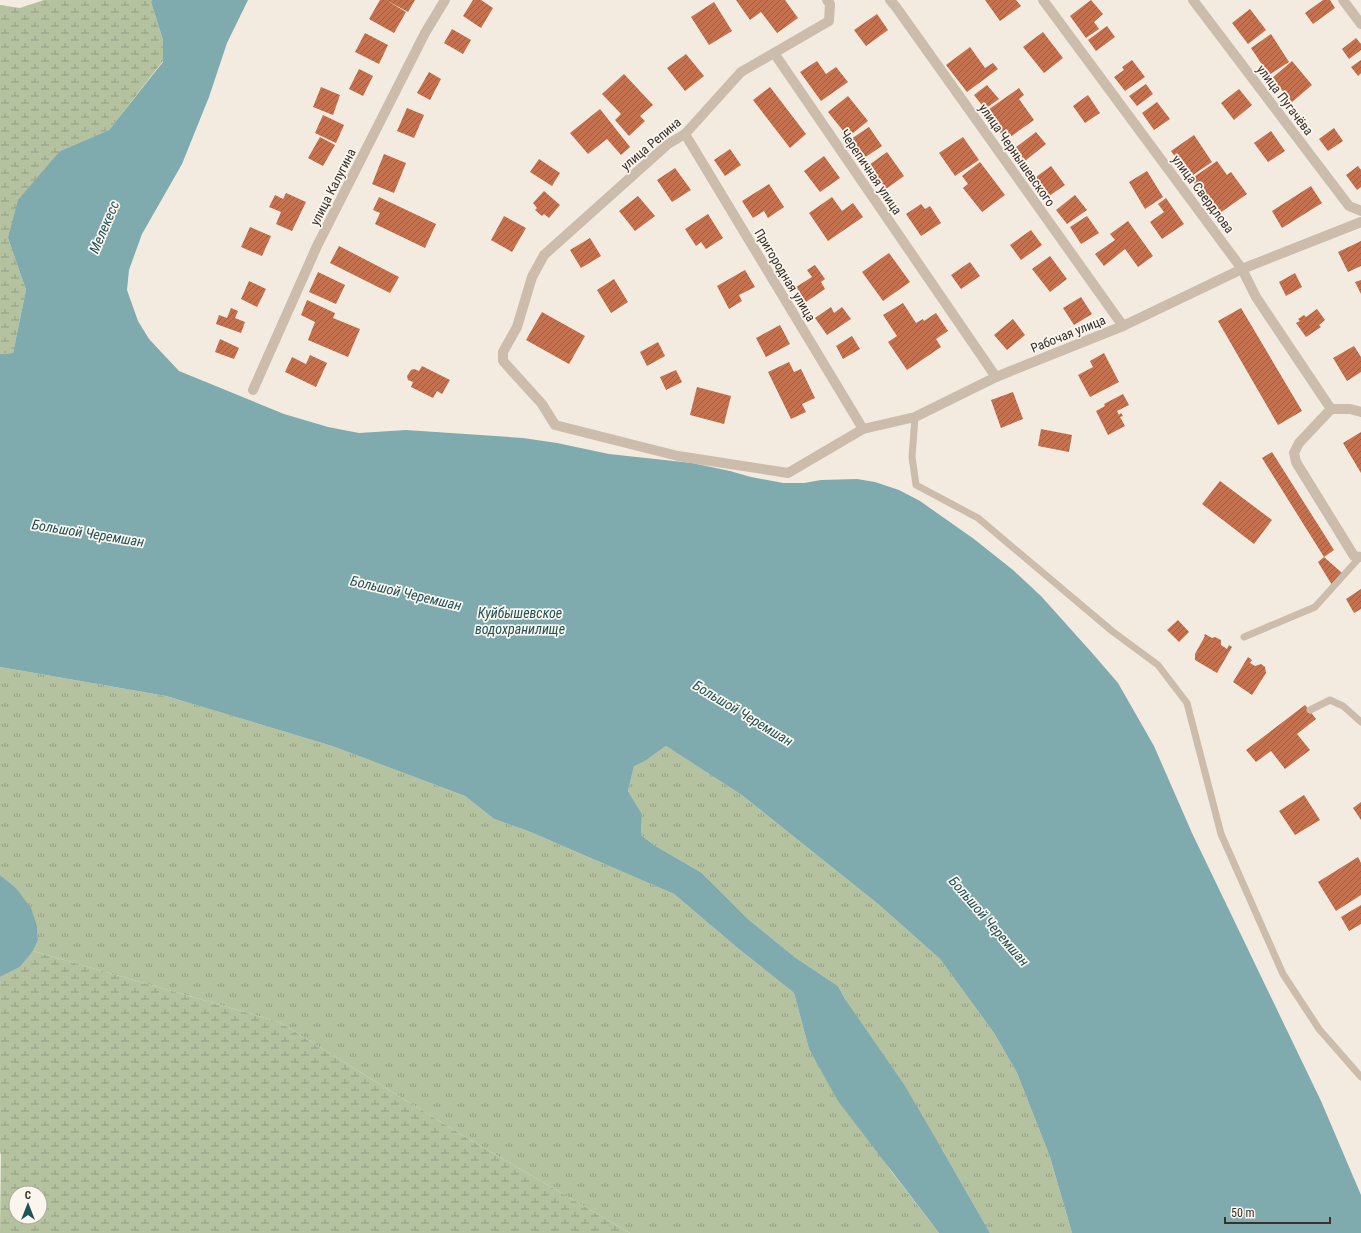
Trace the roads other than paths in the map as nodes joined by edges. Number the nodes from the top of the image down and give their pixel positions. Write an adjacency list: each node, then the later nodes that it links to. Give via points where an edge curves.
1 (445, 0): 15 (street, улица Калугина, via 425,33 317,246)
2 (827, 0): 8 (street, via 830,4 829,21)
3 (890, 0): 13 (street, улица Чернышевского)
4 (1043, 0): 12 (street, улица Свердлова)
5 (1193, 0): 10 (street, улица Пугачёва, via 1349,206)
6 (1343, 0): 7 (street)
7 (1361, 24)
8 (774, 53): 9 (street, улица Репина, via 741,72); 14 (street, Черепичная улица)
9 (686, 134): 19 (street, Пригородная улица); 20 (street, улица Репина, via 668,144 544,256 532,277 517,327 503,352 504,361 542,404 555,425 678,456)
10 (1361, 211)
11 (1361, 222): 12 (street, Рабочая улица)
12 (1242, 268): 13 (street, Рабочая улица); 16 (street, улица Свердлова, via 1256,297)
13 (1123, 326): 14 (street, Рабочая улица)
14 (996, 377): 18 (street, Рабочая улица)
15 (253, 390)
16 (1331, 409): 17 (street); 21 (street, via 1299,442 1294,452 1296,462 1354,556)
17 (1361, 412)
18 (915, 417): 19 (street, Рабочая улица); 25 (lane, via 912,457 916,485 978,518 1112,631 1158,665 1187,702 1221,834 1283,974 1320,1028)
19 (863, 429): 20 (street, Рабочая улица)
20 (788, 473)
21 (1360, 557): 22 (lane, via 1315,607)
22 (1244, 637)
23 (1310, 710): 24 (lane, via 1330,700 1343,706)
24 (1361, 722)
25 (1361, 1077)

